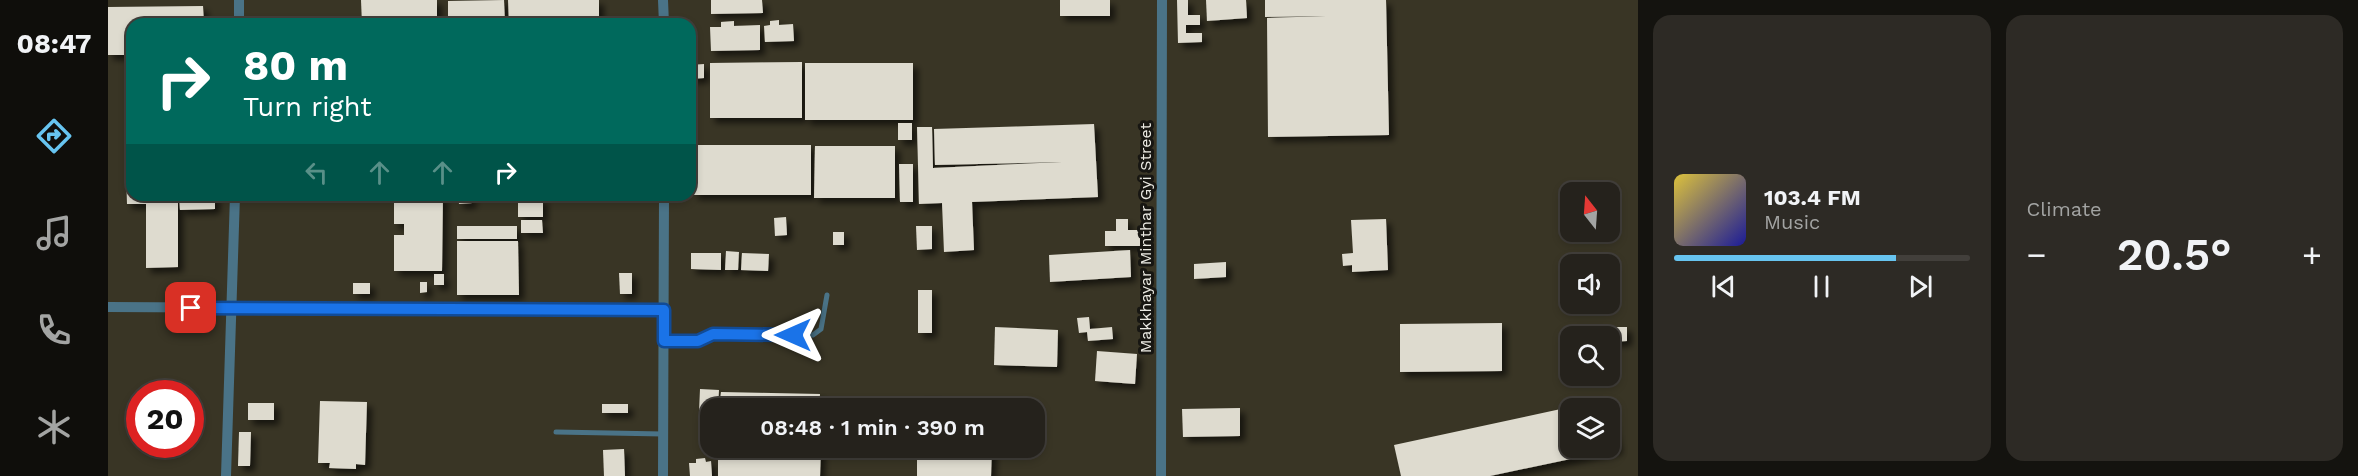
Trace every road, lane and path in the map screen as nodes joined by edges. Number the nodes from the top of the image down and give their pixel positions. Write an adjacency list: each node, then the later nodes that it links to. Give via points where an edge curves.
1 (239, 0): 4 (street)
2 (663, 0): 5 (street)
3 (1162, 0): 17 (street, Makkhayar Minthar Gyi Street)
4 (238, 18)
5 (663, 18)
6 (235, 201): 10 (street)
7 (664, 201): 11 (street)
8 (827, 295): 12 (lane, via 820,329 813,335 713,334 698,341)
9 (108, 307): 10 (street)
10 (232, 308): 11 (street); 15 (street)
11 (664, 310): 12 (street)
12 (664, 341): 14 (street)
13 (556, 432): 14 (lane)
14 (663, 434): 16 (street)
15 (226, 476)
16 (663, 476)
17 (1161, 476)

